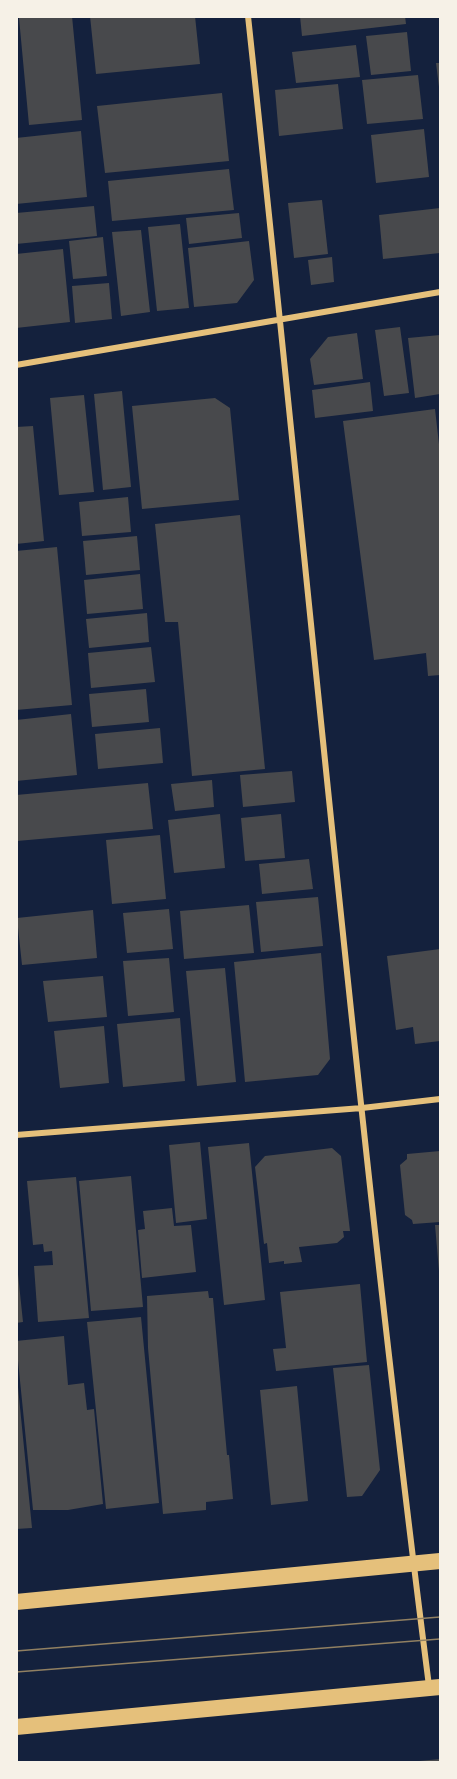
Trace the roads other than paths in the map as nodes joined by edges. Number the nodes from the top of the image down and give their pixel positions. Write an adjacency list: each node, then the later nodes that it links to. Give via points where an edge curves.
1 (248, 16): 3 (street)
2 (441, 292): 3 (street)
3 (281, 320): 4 (street); 6 (street)
4 (16, 365)
5 (441, 1099): 6 (street)
6 (362, 1108): 7 (street); 9 (street)
7 (16, 1135)
8 (441, 1561): 9 (highway)
9 (414, 1563): 10 (highway); 11 (street)
10 (16, 1602)
11 (435, 1688): 12 (highway)
12 (16, 1727)

